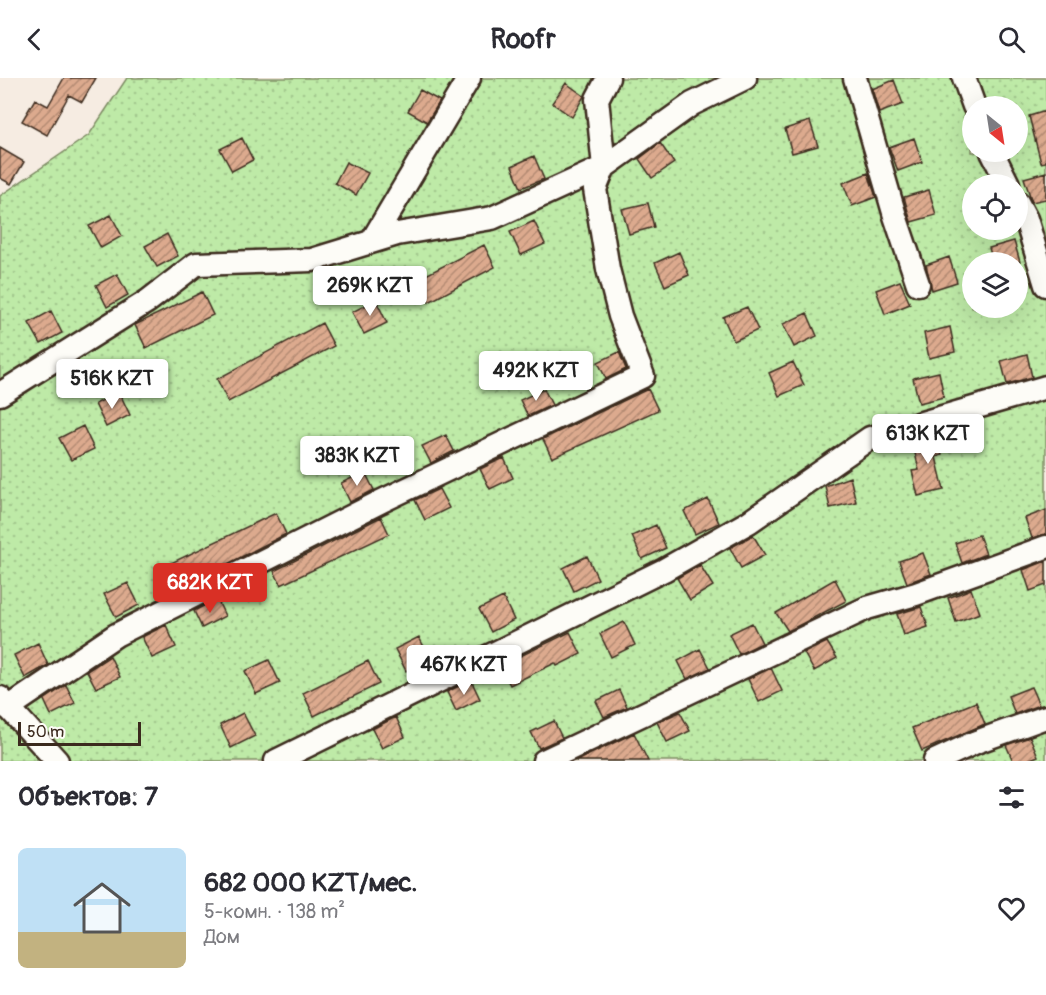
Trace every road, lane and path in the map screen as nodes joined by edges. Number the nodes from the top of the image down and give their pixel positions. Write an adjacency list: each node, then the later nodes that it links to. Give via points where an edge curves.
1 (469, 78): 9 (street)
2 (608, 78): 7 (street, via 597,99)
3 (745, 78): 7 (street, via 692,104)
4 (855, 78): 10 (street)
5 (964, 78): 6 (street)
6 (970, 96)
7 (604, 166): 9 (street, via 492,218); 15 (street, via 595,189 608,269 620,316 643,376 116,634)
8 (1030, 212): 11 (street)
9 (372, 241): 13 (street, via 312,260 196,264 148,301)
10 (918, 284)
11 (1046, 285)
12 (1046, 387): 18 (street, via 870,438 749,522 664,570)
13 (0, 393)
14 (1046, 547): 19 (street, via 867,608)
15 (4, 703): 17 (street)
16 (1046, 717): 20 (street)
17 (57, 761)
18 (276, 761)
19 (544, 761)
20 (935, 761)

